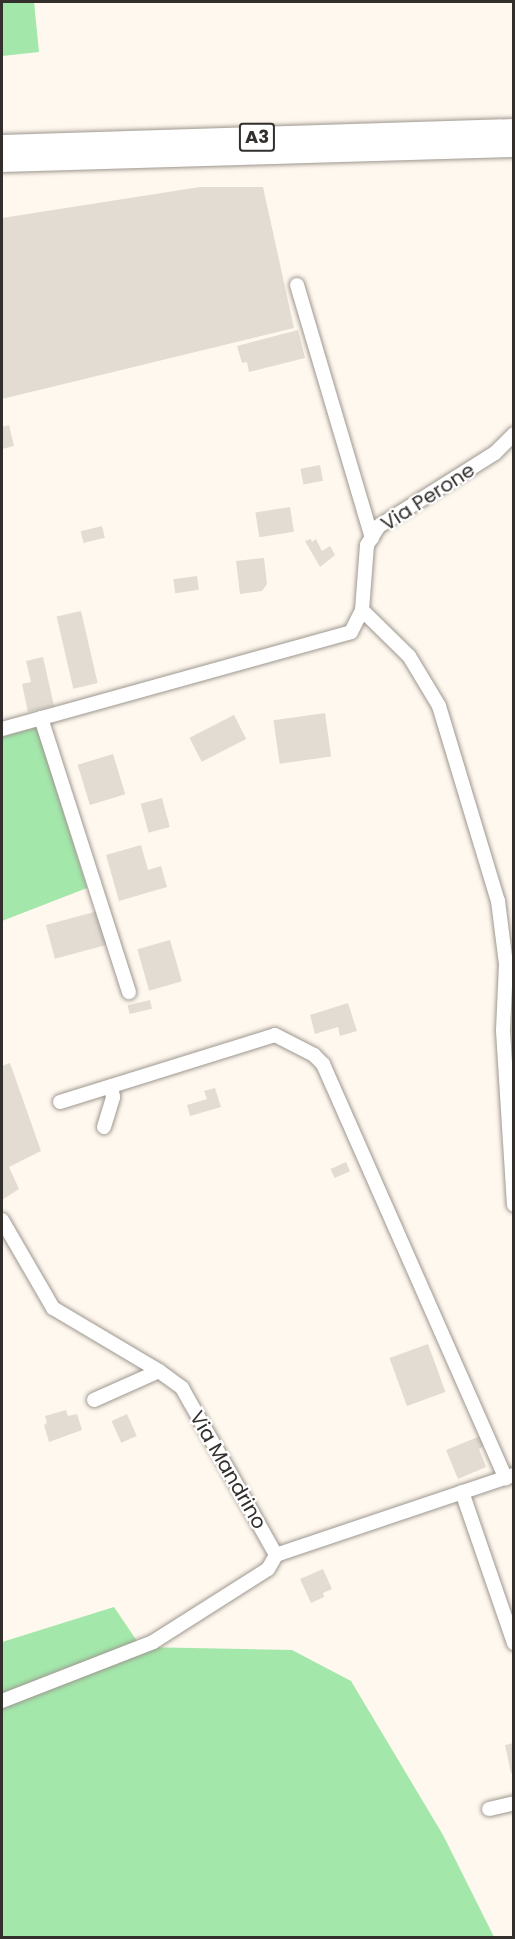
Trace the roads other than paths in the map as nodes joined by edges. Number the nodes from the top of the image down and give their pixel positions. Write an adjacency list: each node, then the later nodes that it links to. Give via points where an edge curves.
1 (513, 129): 2 (highway, A3)
2 (2, 145)
3 (513, 147): 4 (highway, A3)
4 (2, 162)
5 (297, 285): 7 (street)
6 (513, 434): 7 (street, Via Perone, via 495,453 379,526)
7 (372, 538): 8 (street, Via Perone, via 367,545)
8 (362, 610): 9 (street, via 351,632 328,640); 15 (street, via 409,656 439,706 498,901 506,964 503,1031)
9 (41, 718): 10 (street); 11 (street)
10 (2, 729)
11 (129, 992)
12 (111, 1086): 13 (street); 14 (street, via 113,1097); 19 (street, via 275,1035 314,1055 323,1064)
13 (60, 1102)
14 (104, 1127)
15 (513, 1205)
16 (2, 1220): 17 (street, Via Mandrino, via 53,1308)
17 (159, 1371): 18 (street); 21 (street, Via Mandrino, via 182,1388)
18 (94, 1400)
19 (510, 1476): 20 (street)
20 (462, 1492): 21 (street); 22 (street)
21 (276, 1555): 23 (street, via 268,1569 153,1642)
22 (513, 1643)
23 (2, 1701)
24 (513, 1803): 25 (street)
25 (489, 1809)

